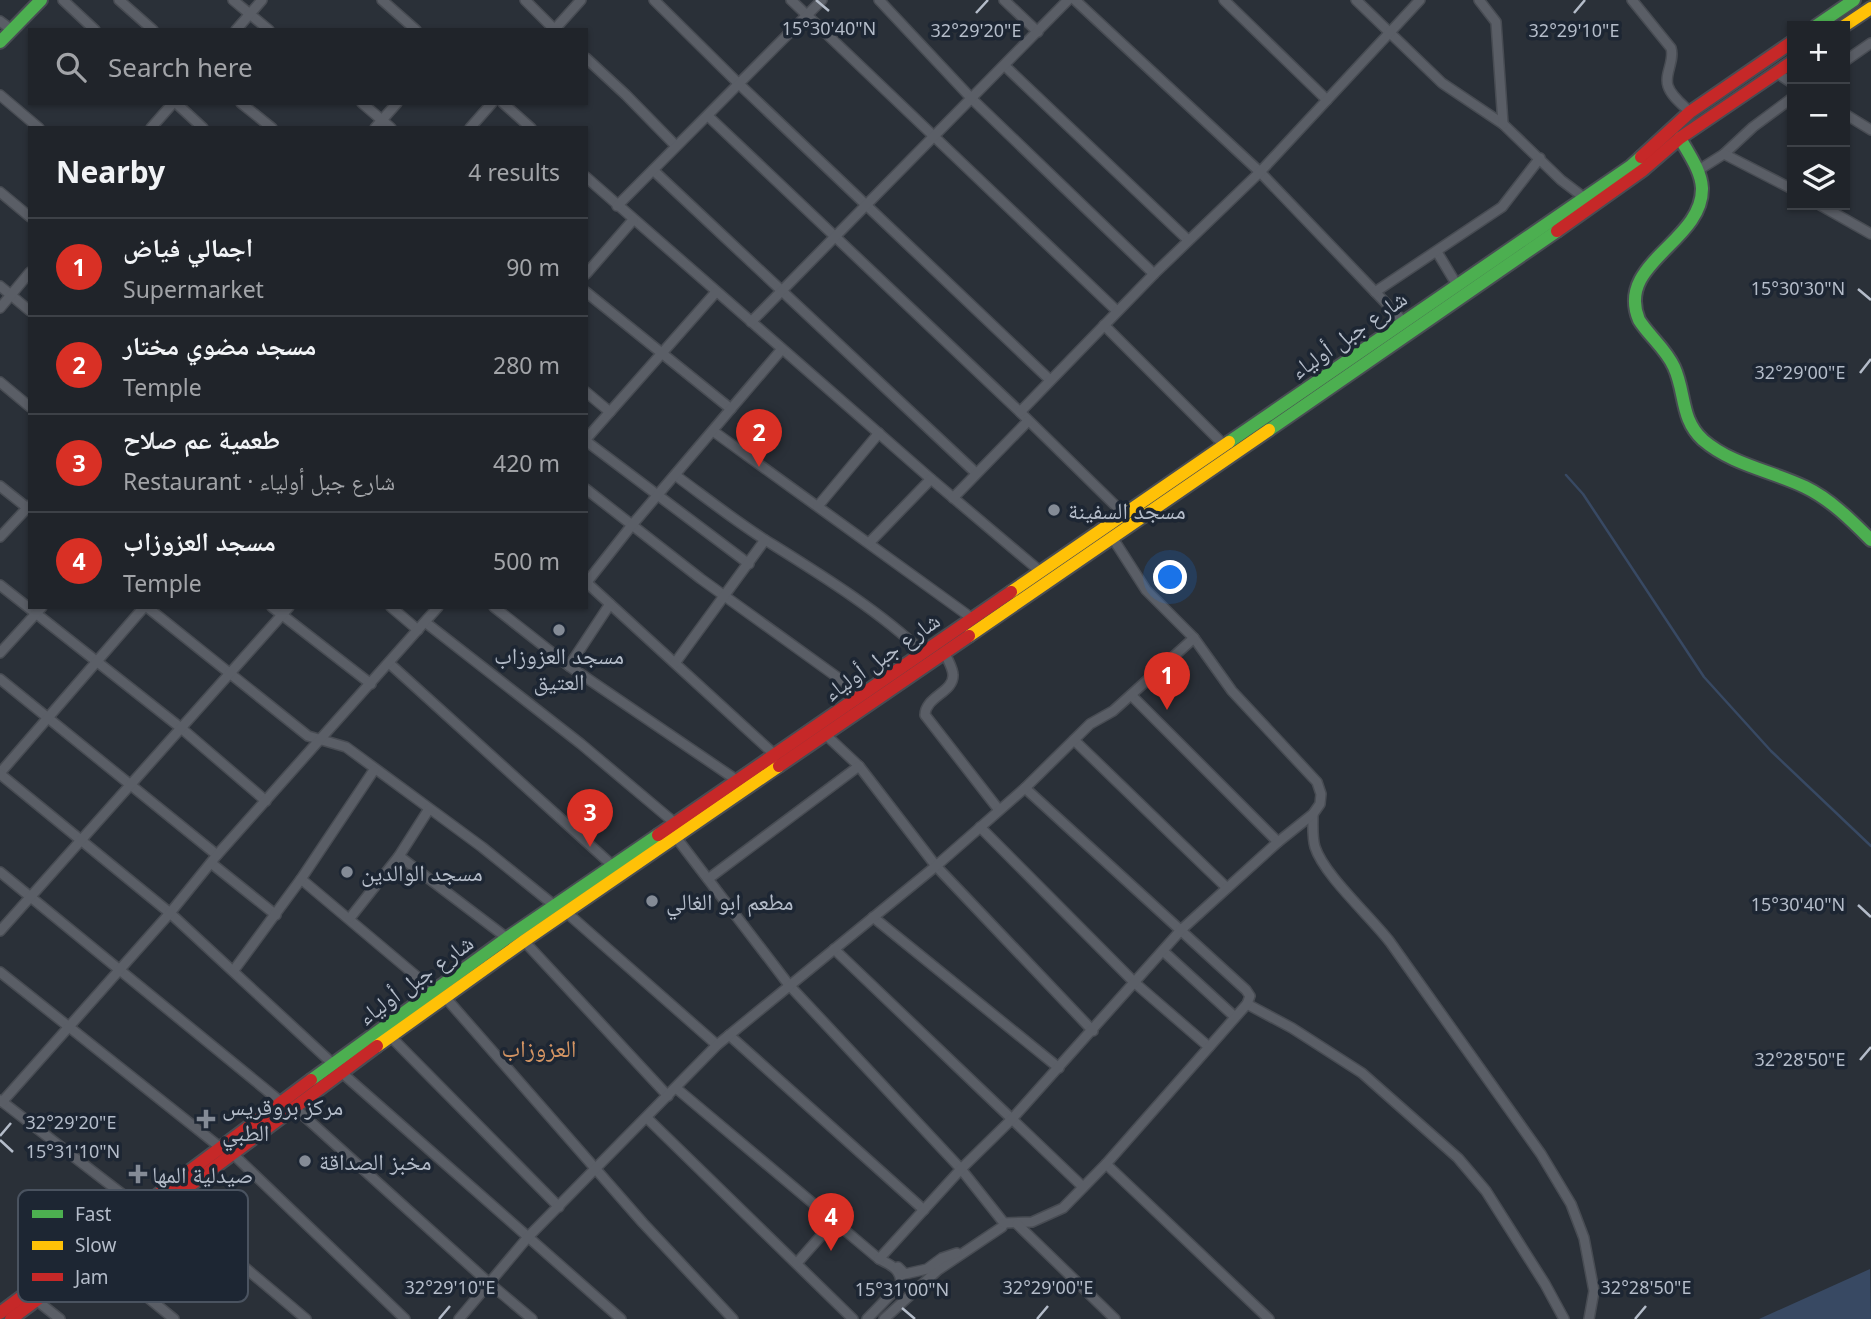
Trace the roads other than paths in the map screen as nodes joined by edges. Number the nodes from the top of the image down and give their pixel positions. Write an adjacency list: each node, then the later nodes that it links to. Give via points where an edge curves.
1 (41, 0): 35 (main road)
2 (63, 0): 28 (street)
3 (119, 0): 29 (street)
4 (233, 0): 23 (street)
5 (262, 0): 23 (street)
6 (382, 0): 32 (street)
7 (525, 0): 33 (street)
8 (582, 0): 34 (street)
9 (654, 0): 47 (street)
10 (791, 0): 24 (street)
11 (822, 0): 24 (street)
12 (879, 0): 49 (street)
13 (1004, 0): 36 (street)
14 (1068, 0): 36 (street)
15 (1074, 0): 79 (street)
16 (1224, 0): 50 (street)
17 (1356, 0): 37 (street)
18 (1420, 0): 37 (street)
19 (1479, 0): 63 (street, via 1496,22)
20 (1632, 0): 59 (street, via 1671,48 1668,88)
21 (1854, 0): 26 (main road)
22 (1871, 8): 27 (main road)
23 (249, 14): 30 (street); 31 (street)
24 (806, 17): 47 (street); 73 (street)
25 (0, 21): 35 (street)
26 (1823, 21)
27 (1850, 22)
28 (93, 28)
29 (151, 28)
30 (238, 28)
31 (266, 28)
32 (414, 28)
33 (553, 28)
34 (555, 28)
35 (12, 30): 38 (main road)
36 (1038, 32): 43 (street)
37 (1391, 33): 50 (street); 63 (street, via 1442,83)
38 (0, 42)
39 (1871, 43): 41 (street)
40 (1787, 45): 59 (main road, شارع جبل أولياء)
41 (1850, 58)
42 (588, 60): 75 (street)
43 (1005, 66): 49 (street); 92 (street)
44 (1787, 66): 45 (main road, شارع جبل أولياء)
45 (1777, 73): 46 (street); 74 (main road, شارع جبل أولياء)
46 (1787, 80)
47 (739, 84): 60 (street); 85 (street)
48 (0, 95): 64 (street)
49 (971, 99): 73 (street); 96 (street)
50 (1327, 100): 79 (street)
51 (1787, 102): 76 (street)
52 (172, 105): 65 (street)
53 (176, 105): 66 (street)
54 (243, 105): 67 (street)
55 (364, 105): 62 (street)
56 (395, 105): 62 (street)
57 (490, 105): 70 (street)
58 (505, 105): 71 (street)
59 (1690, 112): 84 (main road, شارع جبل أولياء)
60 (708, 116): 75 (street); 91 (street)
61 (1850, 117): 72 (street)
62 (382, 120): 68 (street); 69 (street)
63 (1503, 124): 77 (street)
64 (37, 126)
65 (153, 126)
66 (201, 126)
67 (270, 126)
68 (376, 126)
69 (389, 126)
70 (472, 126)
71 (529, 126)
72 (1871, 130)
73 (934, 136): 85 (street); 106 (street)
74 (1680, 138): 80 (main road); 84 (main road, شارع جبل أولياء, via 1643,170)
75 (676, 146): 78 (street)
76 (1724, 154): 80 (street); 82 (street)
77 (1540, 158): 84 (street); 93 (street, via 1502,207)
78 (653, 170): 86 (street); 99 (street)
79 (1260, 172): 92 (street); 101 (street)
80 (1697, 172): 137 (main road, via 1702,194 1696,211 1640,278 1636,312 1674,366 1685,414 1694,429 1726,453 1819,494)
81 (588, 179): 86 (street)
82 (1787, 186)
83 (0, 192): 88 (street)
84 (1589, 202): 97 (main road, شارع جبل أولياء); 139 (main road, شارع جبل أولياء)
85 (867, 204): 91 (street); 112 (street)
86 (617, 206): 89 (street)
87 (1829, 210): 90 (street)
88 (28, 215)
89 (633, 220): 94 (street); 100 (street)
90 (1871, 234)
91 (835, 238): 99 (street); 118 (street)
92 (1188, 240): 96 (street)
93 (1437, 252): 97 (street); 101 (street)
94 (588, 272)
95 (28, 274): 103 (street)
96 (1154, 274): 106 (street)
97 (1457, 285): 108 (main road, شارع جبل أولياء)
98 (0, 286): 103 (street)
99 (782, 289): 107 (street); 125 (street)
100 (716, 292): 107 (street); 111 (street)
101 (1375, 292): 108 (street)
102 (588, 294): 111 (street)
103 (10, 295): 104 (street); 105 (street)
104 (0, 308)
105 (28, 309)
106 (1118, 311): 109 (street)
107 (751, 322): 110 (street)
108 (1404, 322): 124 (main road, شارع جبل أولياء)
109 (1104, 325): 112 (street); 124 (street)
110 (782, 349): 116 (street); 121 (street)
111 (661, 354): 116 (street); 117 (street)
112 (1050, 380): 118 (street)
113 (0, 382): 115 (street)
114 (588, 394): 117 (street)
115 (28, 405)
116 (732, 409): 120 (street)
117 (610, 412): 122 (street)
118 (1020, 412): 119 (street)
119 (1028, 421): 125 (street); 135 (street)
120 (713, 430): 126 (street); 132 (street)
121 (879, 433): 127 (street); 132 (street)
122 (588, 438)
123 (588, 442): 130 (street)
124 (1224, 445): 135 (main road, شارع جبل أولياء)
125 (976, 473): 131 (street)
126 (675, 475): 130 (street); 140 (street)
127 (931, 479): 131 (street); 141 (street)
128 (0, 486): 133 (street)
129 (588, 491): 136 (street)
130 (658, 495): 136 (street); 142 (street)
131 (953, 498): 143 (street)
132 (818, 506): 141 (street)
133 (28, 507)
134 (28, 509): 138 (street)
135 (1124, 514): 143 (main road, شارع جبل أولياء)
136 (632, 525): 144 (street); 147 (street)
137 (1869, 533)
138 (0, 537)
139 (1112, 537): 161 (street, via 1146,590); 164 (main road, شارع جبل أولياء)
140 (765, 540): 142 (street); 163 (street, via 833,583)
141 (869, 542): 159 (street)
142 (749, 564): 147 (street)
143 (1041, 572): 159 (main road, شارع جبل أولياء)
144 (588, 580)
145 (588, 584): 149 (street)
146 (0, 585): 148 (street)
147 (725, 596): 167 (street); 172 (street)
148 (28, 604)
149 (610, 604): 167 (street); 168 (street)
150 (144, 609): 165 (street)
151 (149, 609): 169 (street)
152 (274, 609): 158 (street)
153 (287, 609): 158 (street)
154 (394, 609): 160 (street)
155 (436, 609): 160 (street)
156 (497, 609): 168 (street)
157 (39, 611): 162 (street); 165 (street)
158 (282, 615): 169 (street); 171 (street)
159 (972, 619): 163 (main road, شارع جبل أولياء)
160 (422, 626): 166 (street); 192 (street, via 581,744)
161 (1194, 638): 173 (street); 190 (street, via 1232,691 1317,782 1320,804)
162 (0, 653)
163 (923, 653): 172 (main road, شارع جبل أولياء)
164 (945, 653): 176 (main road, شارع جبل أولياء); 189 (street, via 952,681 926,706 925,715)
165 (97, 661): 174 (street); 175 (street)
166 (389, 663): 171 (street); 197 (street)
167 (675, 663): 179 (street)
168 (569, 666): 183 (street)
169 (230, 674): 175 (street); 178 (street)
170 (0, 679): 174 (street)
171 (370, 684): 178 (street)
172 (862, 695): 179 (main road, شارع جبل أولياء)
173 (1131, 695): 177 (street); 194 (street)
174 (49, 717): 182 (street); 184 (street)
175 (181, 728): 184 (street); 187 (street)
176 (826, 735): 180 (street); 186 (main road, شارع جبل أولياء)
177 (1074, 740): 185 (street); 202 (street)
178 (319, 741): 181 (street, via 340,744); 187 (street)
179 (775, 755): 183 (main road, شارع جبل أولياء)
180 (859, 766): 198 (street); 201 (street)
181 (374, 769): 188 (street); 200 (street)
182 (0, 774): 193 (street)
183 (738, 781): 186 (main road, شارع جبل أولياء)
184 (130, 784): 193 (street); 196 (street)
185 (1025, 788): 189 (street); 209 (street)
186 (722, 798): 192 (main road, شارع جبل أولياء)
187 (266, 801): 196 (street)
188 (429, 809): 195 (street); 204 (street)
189 (999, 810): 191 (street)
190 (1313, 814): 194 (street); 277 (street, via 1314,845 1320,859 1390,942 1541,1154 1571,1204 1584,1238 1594,1291)
191 (980, 827): 198 (street); 218 (street)
192 (676, 830): 197 (main road, شارع جبل أولياء); 201 (street); 204 (main road, شارع جبل أولياء)
193 (81, 842): 203 (street); 205 (street)
194 (1278, 842): 202 (street)
195 (399, 856): 208 (street); 211 (street)
196 (214, 859): 205 (street); 206 (street)
197 (613, 866): 204 (main road, شارع جبل أولياء)
198 (936, 866): 207 (street); 224 (street)
199 (0, 872): 203 (street)
200 (302, 879): 206 (street); 208 (street)
201 (708, 879): 219 (street)
202 (1227, 888): 209 (street)
203 (31, 896): 210 (street); 215 (street)
204 (561, 909): 211 (main road, شارع جبل أولياء); 212 (main road, شارع جبل أولياء); 227 (street)
205 (170, 913): 215 (street); 216 (street)
206 (275, 915): 216 (street)
207 (873, 917): 213 (street); 230 (street)
208 (350, 918): 220 (street)
209 (1181, 930): 214 (street); 221 (street, via 1246,990 1250,996)
210 (0, 931)
211 (507, 938): 220 (main road, شارع جبل أولياء)
212 (524, 941): 220 (main road, شارع جبل أولياء); 232 (street)
213 (834, 949): 219 (street); 237 (street)
214 (1163, 951): 218 (street); 222 (street)
215 (120, 970): 223 (street); 234 (street)
216 (234, 971): 229 (street)
217 (0, 972): 223 (street)
218 (1135, 983): 224 (street); 228 (street)
219 (789, 985): 225 (street); 241 (street)
220 (439, 994): 226 (main road, شارع جبل أولياء); 229 (main road, شارع جبل أولياء); 240 (street)
221 (1247, 1004): 222 (street); 276 (street, via 1362,1073 1458,1158 1486,1191)
222 (1236, 1017): 228 (street)
223 (69, 1025): 233 (street); 238 (street)
224 (1093, 1031): 230 (street)
225 (729, 1035): 227 (street); 247 (street)
226 (390, 1036): 229 (main road, شارع جبل أولياء); 246 (street)
227 (717, 1045): 231 (street)
228 (1209, 1047): 239 (street)
229 (337, 1068): 234 (main road, شارع جبل أولياء); 235 (main road, شارع جبل أولياء); 251 (street)
230 (1059, 1068): 237 (street)
231 (676, 1088): 232 (street); 248 (street)
232 (668, 1096): 236 (street)
233 (1, 1100): 243 (street)
234 (281, 1102): 238 (main road, شارع جبل أولياء)
235 (294, 1107): 238 (main road, شارع جبل أولياء); 256 (street)
236 (648, 1118): 240 (street); 254 (street)
237 (1013, 1119): 241 (street); 242 (street)
238 (227, 1151): 244 (main road, شارع جبل أولياء); 245 (main road, شارع جبل أولياء); 266 (street)
239 (1106, 1164): 242 (street); 275 (street)
240 (598, 1169): 246 (street); 270 (street)
241 (961, 1169): 247 (street); 249 (street)
242 (1083, 1187): 250 (street, via 1055,1213)
243 (117, 1190)
244 (175, 1190)
245 (181, 1190)
246 (559, 1207): 251 (street)
247 (924, 1210): 253 (street)
248 (834, 1222): 253 (street); 254 (street)
249 (1004, 1223): 250 (street); 252 (street)
250 (1017, 1224): 274 (street)
251 (528, 1237): 256 (street); 269 (street)
252 (969, 1248): 253 (street, via 916,1273 905,1274); 273 (street)
253 (881, 1257): 272 (street, via 894,1266 901,1284)
254 (797, 1263): 271 (street)
255 (248, 1273): 262 (street)
256 (488, 1282): 267 (street); 268 (street)
257 (18, 1300): 261 (main road, شارع جبل أولياء)
258 (33, 1302): 263 (main road, شارع جبل أولياء)
259 (39, 1302): 264 (street)
260 (153, 1302): 265 (street)
261 (0, 1313)
262 (299, 1317)
263 (11, 1319)
264 (60, 1319)
265 (174, 1319)
266 (405, 1319)
267 (459, 1319)
268 (532, 1319)
269 (621, 1319)
270 (733, 1319)
271 (853, 1319)
272 (867, 1319)
273 (884, 1319)
274 (1115, 1319)
275 (1269, 1319)
276 (1564, 1319)
277 (1589, 1319)

